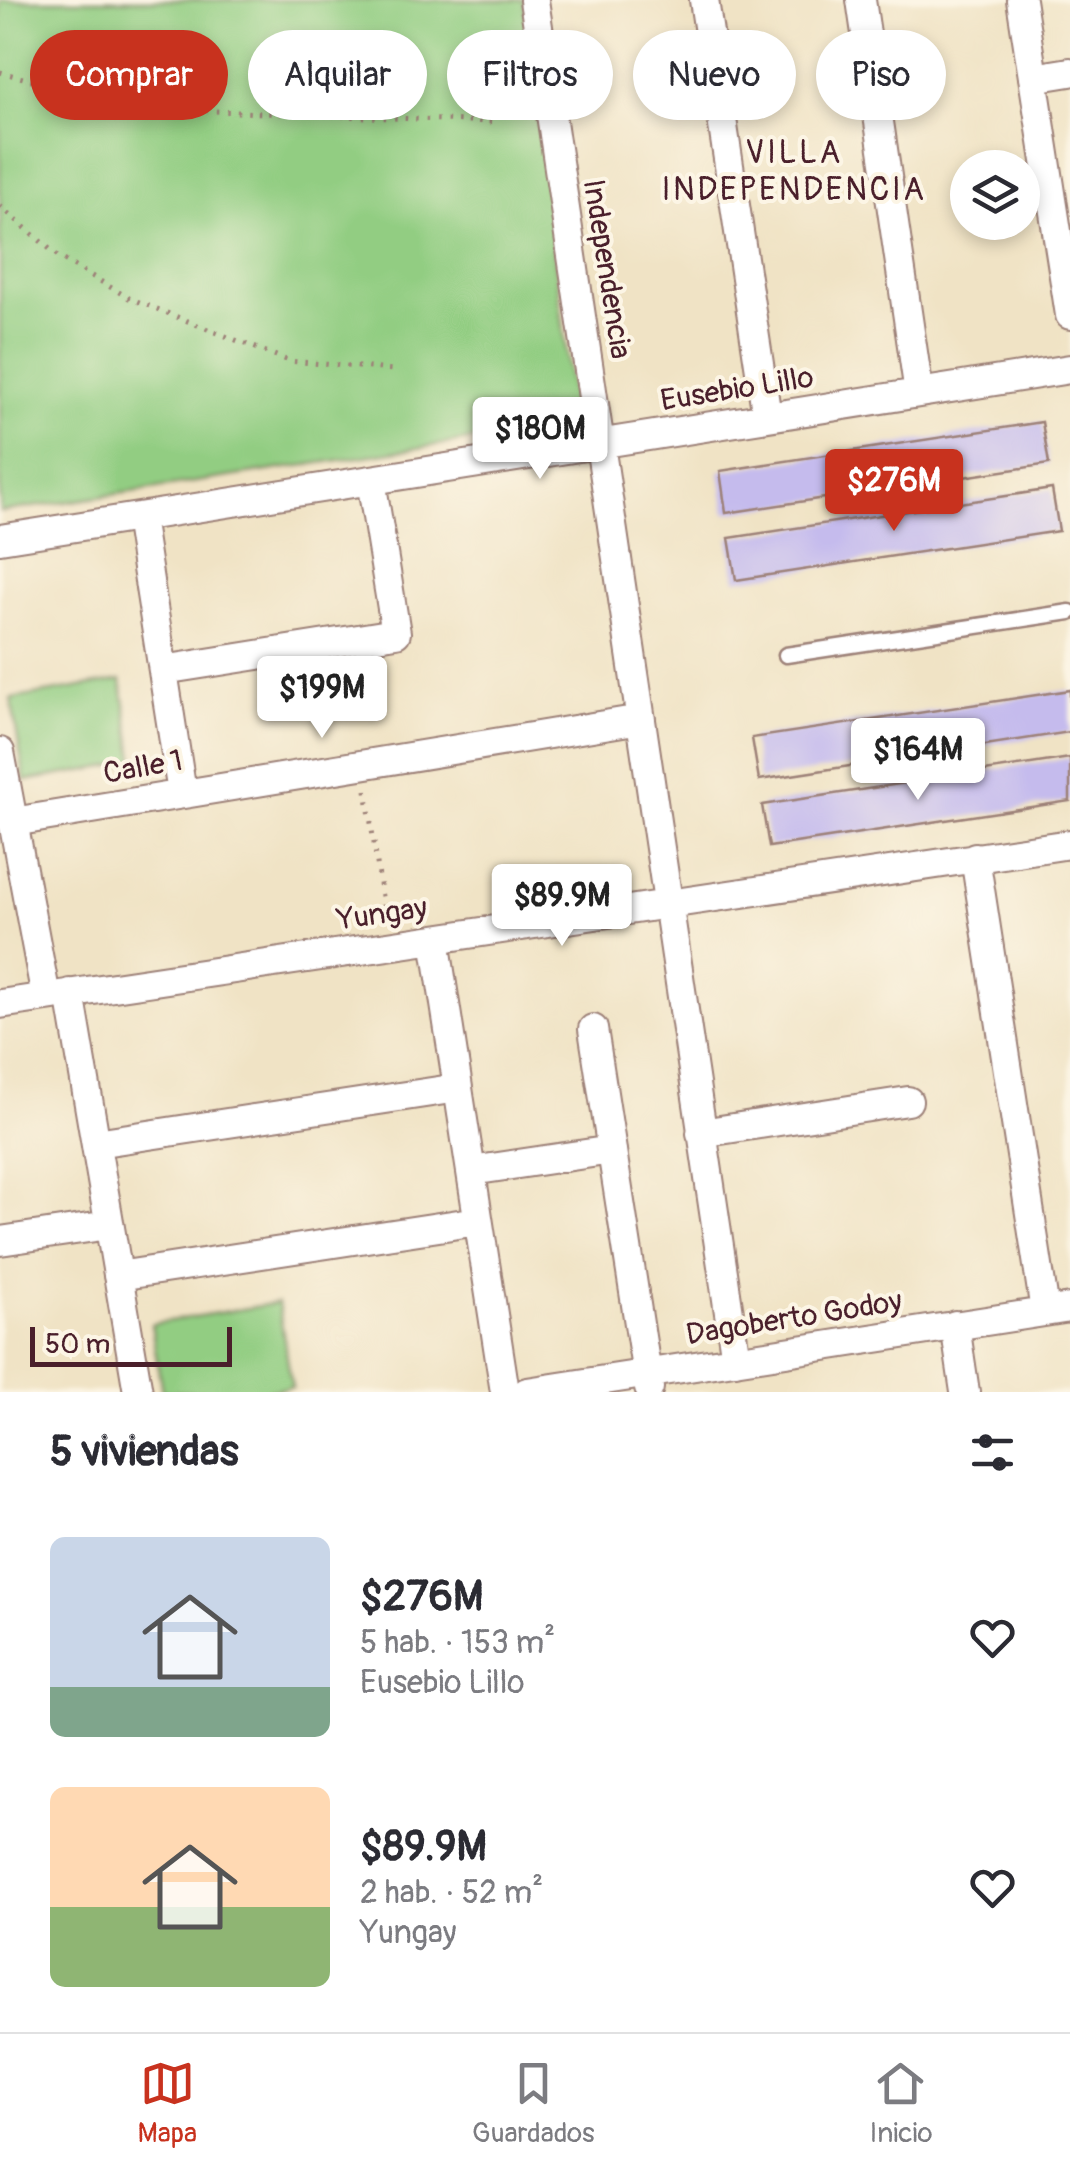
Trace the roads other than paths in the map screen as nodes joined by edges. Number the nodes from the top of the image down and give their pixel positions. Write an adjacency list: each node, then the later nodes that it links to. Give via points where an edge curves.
1 (534, 0): 11 (street, Independencia)
2 (704, 0): 10 (street)
3 (862, 0): 9 (street)
4 (1020, 0): 6 (street)
5 (1070, 72): 6 (street)
6 (1033, 78): 7 (street)
7 (1070, 315)
8 (1070, 369): 9 (street, Eusebio Lillo)
9 (919, 393): 10 (street, Eusebio Lillo)
10 (767, 417): 11 (street, Eusebio Lillo)
11 (601, 443): 12 (street, Eusebio Lillo); 18 (street, Independencia)
12 (372, 480): 13 (street, Eusebio Lillo); 17 (street, via 396,634)
13 (139, 517): 14 (street, Eusebio Lillo); 17 (street)
14 (0, 539)
15 (1070, 612): 16 (lane)
16 (786, 655)
17 (163, 670): 20 (street)
18 (640, 719): 20 (street, Calle 1); 24 (street, Independencia)
19 (0, 752): 21 (street)
20 (182, 792): 21 (street, Calle 1)
21 (13, 822): 26 (street)
22 (1070, 844): 23 (street, Yungay)
23 (976, 857): 24 (street, Yungay); 39 (street)
24 (667, 905): 25 (street, Yungay); 31 (street, Independencia)
25 (435, 939): 26 (street, Yungay); 29 (street)
26 (58, 995): 27 (street, Yungay); 32 (street)
27 (0, 1004)
28 (594, 1029): 33 (street)
29 (458, 1088): 32 (street); 34 (street)
30 (908, 1101): 31 (street)
31 (702, 1132): 41 (street, Independencia)
32 (96, 1144): 36 (street)
33 (612, 1150): 34 (street); 42 (street)
34 (471, 1171): 35 (street)
35 (478, 1221): 38 (street); 44 (street)
36 (110, 1226): 37 (street); 38 (street)
37 (0, 1240)
38 (118, 1276): 43 (street)
39 (1058, 1310): 40 (street, Dagoberto Godoy)
40 (955, 1326): 41 (street, Dagoberto Godoy); 46 (street)
41 (736, 1360): 42 (street, Dagoberto Godoy)
42 (648, 1383): 45 (street, Dagoberto Godoy)
43 (138, 1392)
44 (505, 1392)
45 (527, 1392)
46 (965, 1392)

